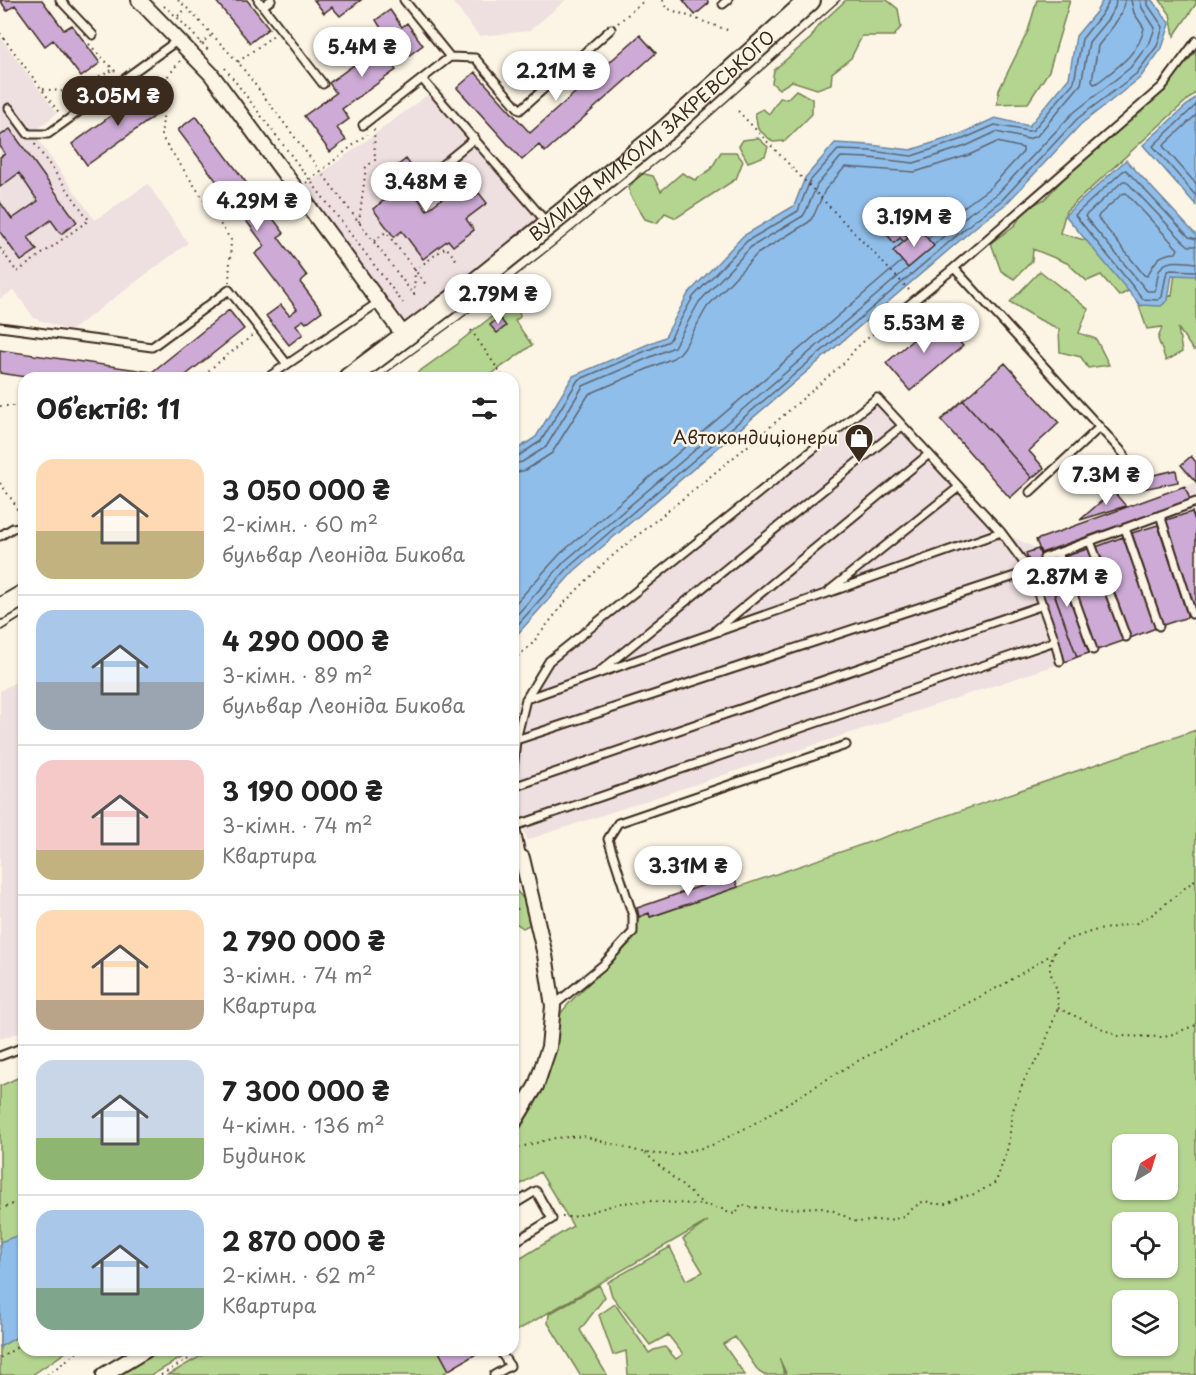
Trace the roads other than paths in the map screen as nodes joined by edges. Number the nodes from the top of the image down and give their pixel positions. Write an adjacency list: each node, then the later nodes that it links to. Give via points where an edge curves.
1 (60, 0): 8 (lane)
2 (139, 0): 9 (street)
3 (270, 0): 6 (lane)
4 (404, 0): 11 (lane)
5 (810, 0): 18 (street, ВУЛИЦЯ МИКОЛИ ЗАКРЕВСЬКОГО, via 667,129)
6 (261, 3): 13 (lane)
7 (611, 29): 11 (lane, via 520,110 474,58)
8 (93, 35)
9 (178, 40): 14 (lane, via 48,134 28,134); 20 (street, via 211,74)
10 (1196, 41): 19 (lane, via 1162,87)
11 (450, 57): 12 (lane)
12 (422, 79): 15 (lane); 16 (lane)
13 (323, 84)
14 (9, 108)
15 (363, 124)
16 (474, 138): 17 (lane); 18 (lane)
17 (425, 179)
18 (548, 224): 23 (street, ВУЛИЦЯ МИКОЛИ ЗАКРЕВСЬКОГО)
19 (954, 268): 21 (lane); 28 (lane)
20 (379, 302): 23 (street); 24 (lane)
21 (894, 317)
22 (0, 327): 24 (lane, via 152,347 229,290)
23 (405, 337): 26 (street, ВУЛИЦЯ МИКОЛИ ЗАКРЕВСЬКОГО)
24 (287, 364): 25 (lane)
25 (276, 372)
26 (357, 372)
27 (902, 426): 29 (lane); 54 (lane); 55 (lane, via 877,398 549,661)
28 (1100, 427): 30 (lane); 32 (lane)
29 (929, 454): 31 (lane); 49 (lane)
30 (1124, 454)
31 (959, 487): 37 (lane); 43 (lane)
32 (1030, 492)
33 (1196, 504): 34 (lane)
34 (1161, 515): 36 (lane); 47 (lane)
35 (18, 527): 38 (lane)
36 (1125, 528): 39 (lane); 48 (lane)
37 (1001, 532): 42 (lane); 43 (lane)
38 (0, 536)
39 (1090, 541): 40 (lane); 50 (lane)
40 (1058, 553): 41 (lane); 52 (lane)
41 (1044, 558)
42 (1030, 571): 45 (lane); 57 (lane)
43 (826, 594): 49 (lane)
44 (18, 598): 46 (street)
45 (1043, 605): 51 (lane); 59 (lane)
46 (0, 609)
47 (1192, 614)
48 (1159, 626)
49 (711, 634): 54 (lane)
50 (1126, 638)
51 (1055, 641): 53 (lane); 60 (lane)
52 (1093, 650)
53 (1060, 662)
54 (594, 675): 55 (lane)
55 (526, 699): 56 (lane)
56 (519, 728)
57 (519, 739)
58 (846, 745): 63 (lane, via 618,823 608,839 633,916 633,932 603,965)
59 (519, 785)
60 (519, 825)
61 (519, 844): 62 (lane)
62 (522, 858): 63 (street)
63 (554, 1006): 66 (street, via 549,1047 537,1086)
64 (18, 1049): 65 (lane)
65 (0, 1056)
66 (519, 1114)
67 (519, 1201): 68 (lane, via 536,1191 552,1220)
68 (519, 1239)
69 (136, 1356): 72 (street)
70 (503, 1356): 71 (lane)
71 (510, 1366): 73 (lane); 74 (lane)
72 (104, 1375)
73 (494, 1375)
74 (515, 1375)

